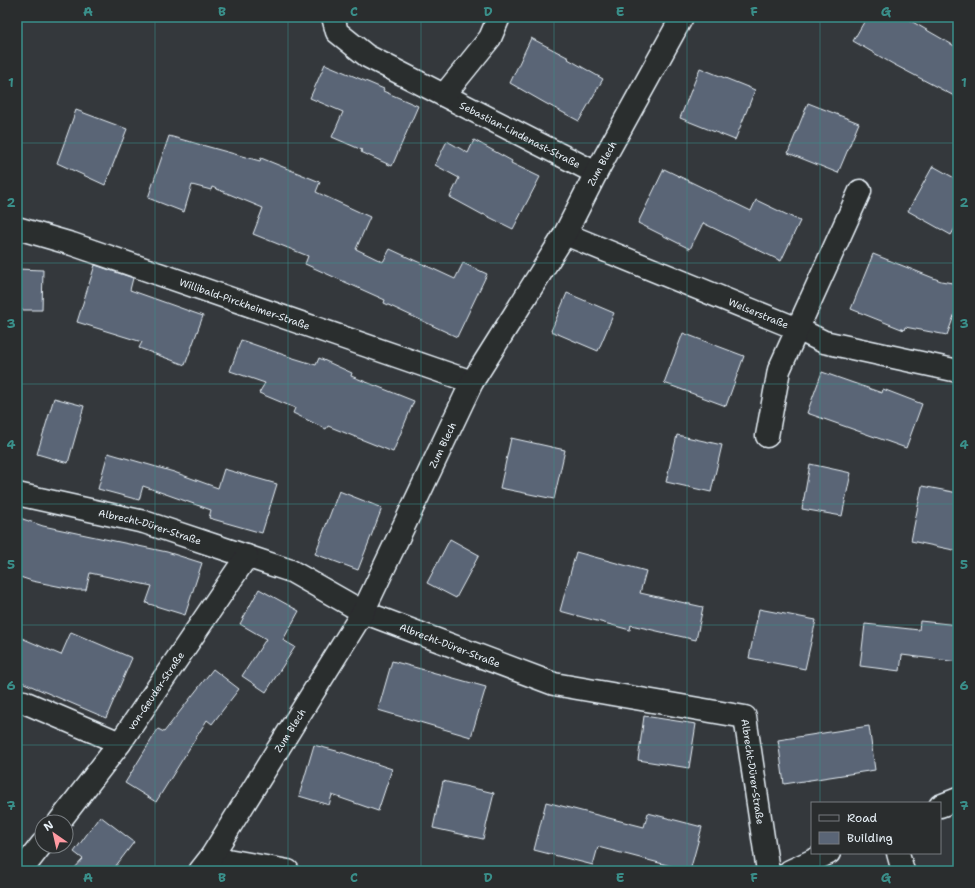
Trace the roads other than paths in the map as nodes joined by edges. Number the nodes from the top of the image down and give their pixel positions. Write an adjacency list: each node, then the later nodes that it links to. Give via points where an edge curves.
1 (333, 17): 4 (street, Sebastian-Lindenast-Straße, via 337,32 367,56)
2 (499, 17): 4 (street, via 490,38)
3 (682, 17): 5 (street, Zum Blech)
4 (444, 95): 5 (street, Sebastian-Lindenast-Straße)
5 (596, 173): 8 (street, Zum Blech)
6 (860, 190): 9 (street)
7 (17, 228): 11 (street, Willibald-Pirckheimer-Straße, via 72,244)
8 (565, 234): 9 (street, Welserstraße); 11 (street, Zum Blech)
9 (798, 329): 10 (street, Welserstraße, via 824,342); 12 (street, via 779,370)
10 (958, 371)
11 (472, 382): 15 (street, Zum Blech)
12 (767, 436)
13 (17, 494): 14 (street, Albrecht-Dürer-Straße, via 144,522)
14 (247, 556): 15 (street, Albrecht-Dürer-Straße, via 291,571); 17 (street, von-Geuder-Straße)
15 (363, 612): 24 (street, Zum Blech); 27 (street, Albrecht-Dürer-Straße, via 554,684 745,717)
16 (17, 701): 17 (street)
17 (120, 743): 20 (street, von-Geuder-Straße)
18 (958, 800): 19 (street)
19 (941, 806)
20 (65, 814)
21 (34, 854): 25 (street)
22 (827, 854): 28 (street)
23 (898, 854): 29 (street)
24 (205, 864): 26 (street)
25 (21, 871)
26 (288, 871)
27 (768, 871)
28 (790, 871)
29 (903, 871)

